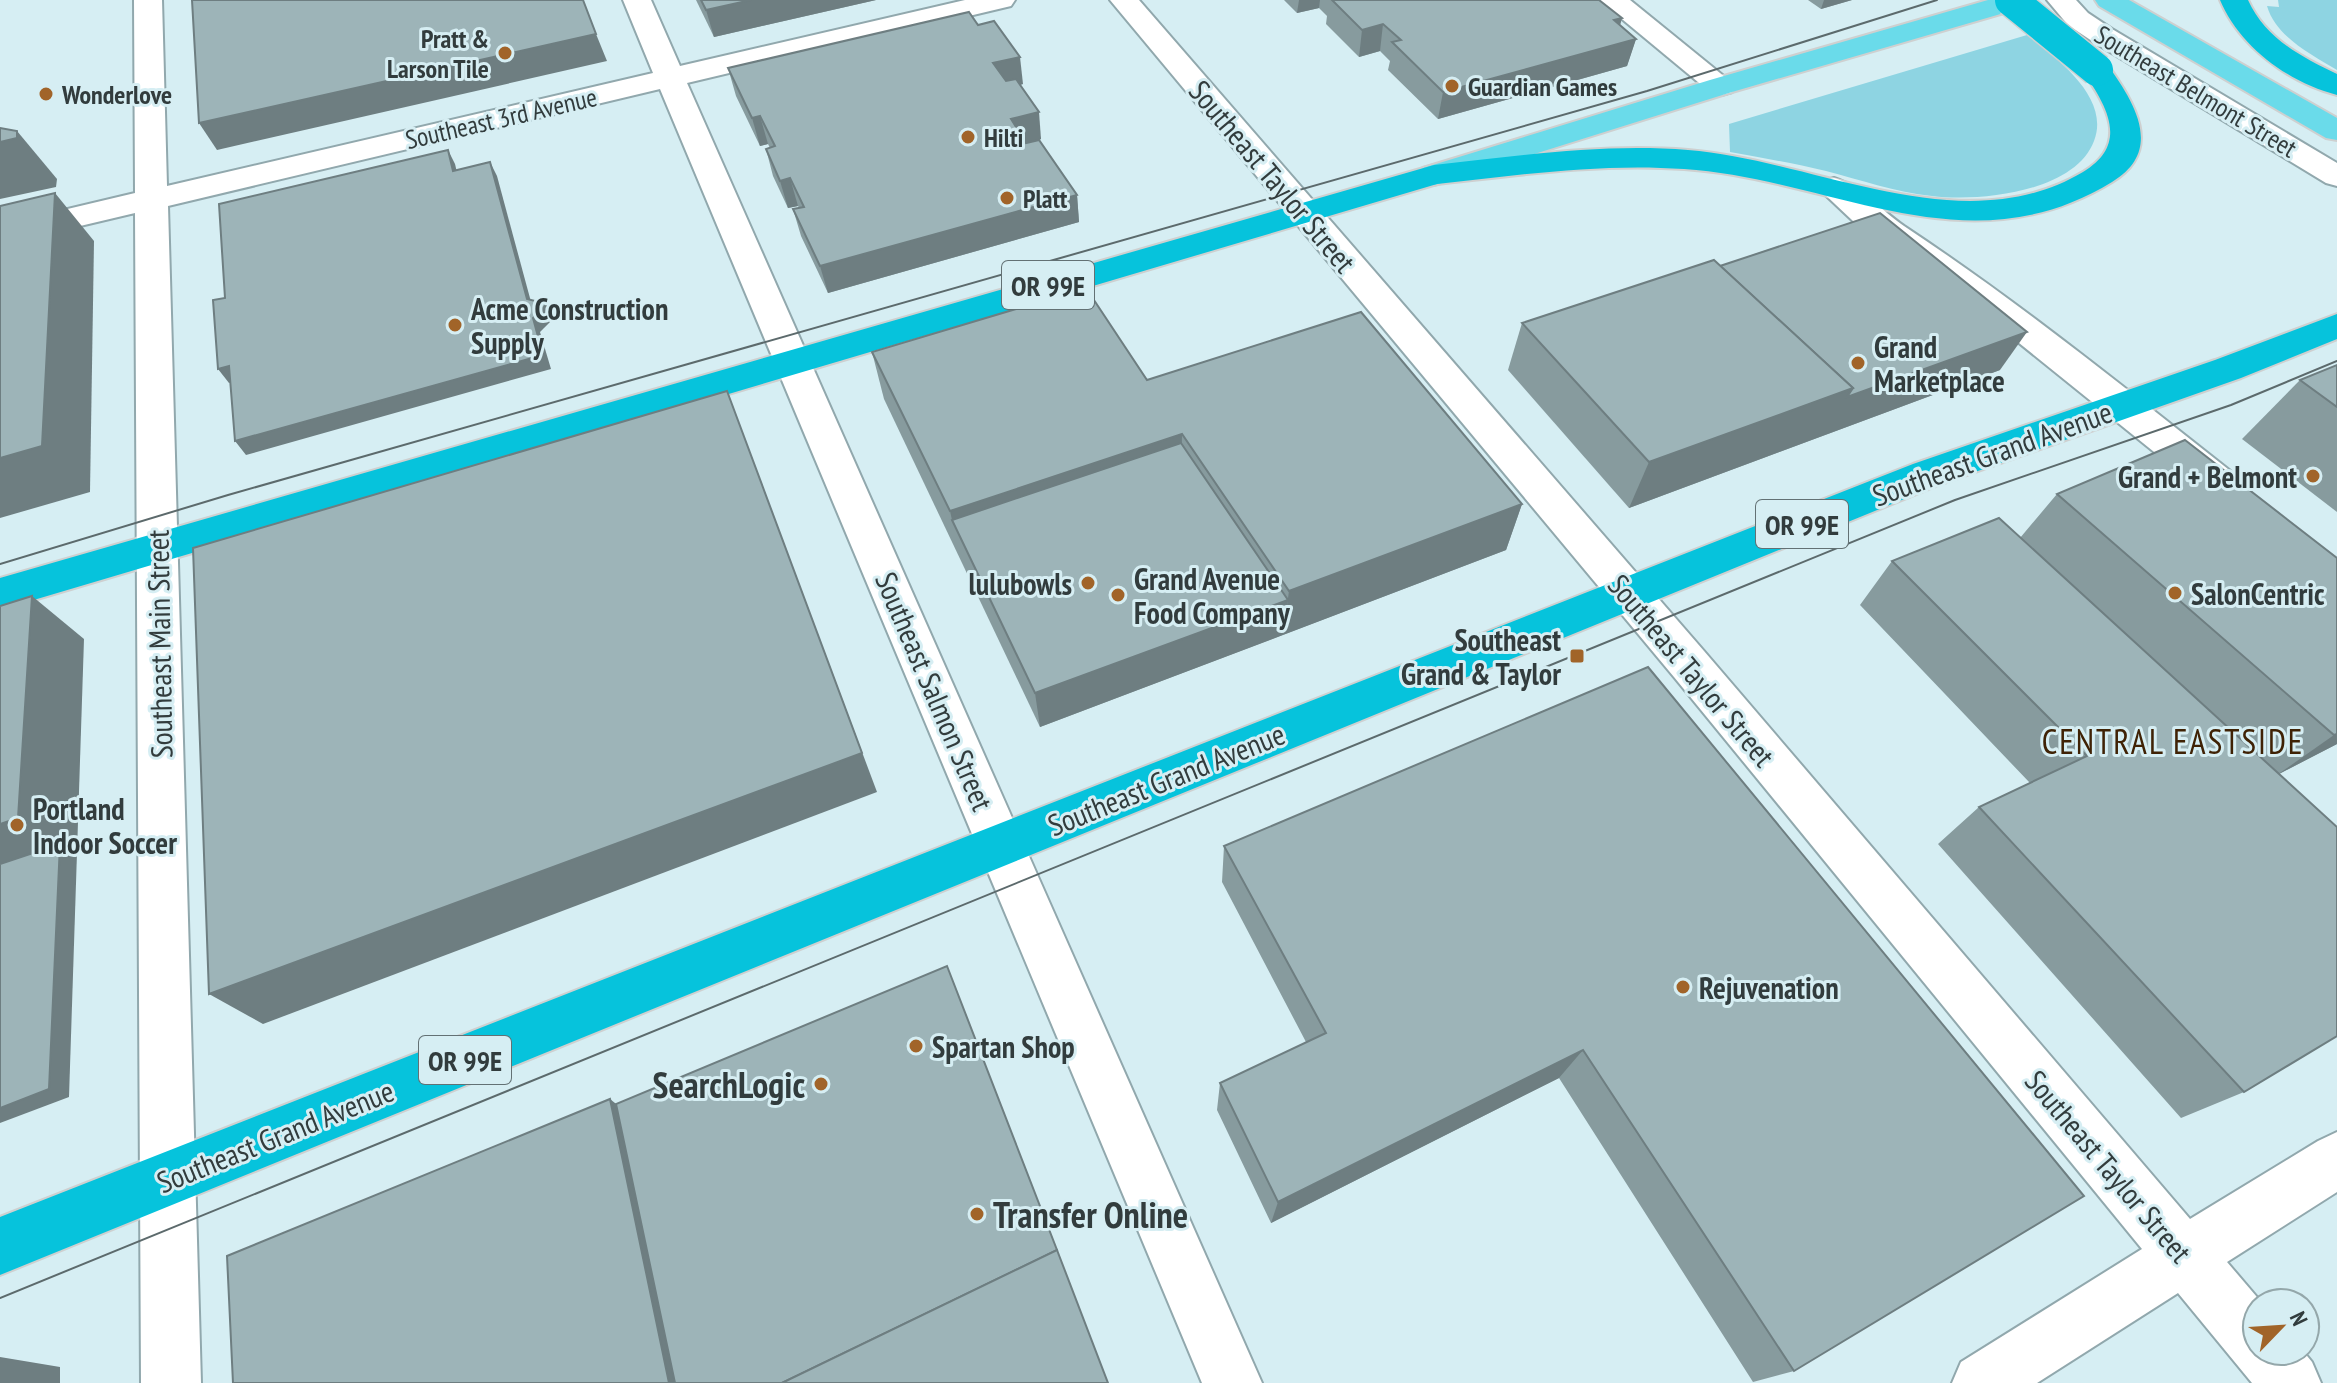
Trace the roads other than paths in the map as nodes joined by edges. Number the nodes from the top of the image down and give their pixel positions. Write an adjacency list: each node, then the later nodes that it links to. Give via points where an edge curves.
1 (148, 0): 18 (street, Southeast Main Street)
2 (637, 0): 11 (street, Southeast Salmon Street)
3 (1001, 0): 11 (street, Southeast 3rd Avenue)
4 (1124, 0): 19 (street, Southeast Taylor Street)
5 (1613, 0): 12 (street)
6 (2011, 0): 17 (highway, bridge, via 2097,70 2117,97 2126,144 2112,167 2086,188 2009,210 1913,205)
7 (2018, 0): 12 (main road, OR 99E)
8 (2061, 0): 16 (street, Southeast Belmont Street, via 2102,35)
9 (2109, 0): 14 (main road)
10 (2234, 0): 13 (highway, via 2246,25 2263,41)
11 (670, 78): 18 (street, Southeast 3rd Avenue); 22 (street, Southeast Salmon Street)
12 (1721, 86): 15 (main road, OR 99E)
13 (2337, 86)
14 (2337, 131)
15 (1434, 175): 17 (highway, via 1659,157 1758,169); 19 (highway, OR 99E)
16 (2337, 176)
17 (1834, 188): 23 (street)
18 (151, 200): 20 (street, Southeast 3rd Avenue); 25 (street, Southeast Main Street)
19 (1304, 211): 22 (highway, OR 99E); 27 (street, Southeast Taylor Street)
20 (0, 235)
21 (2337, 326): 23 (highway, Southeast Grand Avenue / OR 99E)
22 (793, 362): 25 (highway, OR 99E); 28 (street, Southeast Salmon Street)
23 (2122, 406): 24 (street); 27 (highway, Southeast Grand Avenue / OR 99E, via 1927,474)
24 (2245, 503)
25 (157, 548): 26 (highway, OR 99E); 30 (street, Southeast Main Street)
26 (0, 594)
27 (1629, 594): 28 (highway, Southeast Grand Avenue / OR 99E); 32 (street, Southeast Taylor Street)
28 (1001, 845): 30 (highway, Southeast Grand Avenue / OR 99E); 36 (street, Southeast Salmon Street)
29 (2337, 1160): 32 (street)
30 (167, 1179): 31 (highway, Southeast Grand Avenue / OR 99E); 35 (street, Southeast Main Street)
31 (0, 1246)
32 (2185, 1256): 33 (street, Southeast Taylor Street); 37 (street)
33 (2241, 1324)
34 (2278, 1367): 38 (street)
35 (171, 1383)
36 (1232, 1383)
37 (1982, 1383)
38 (2291, 1383)

